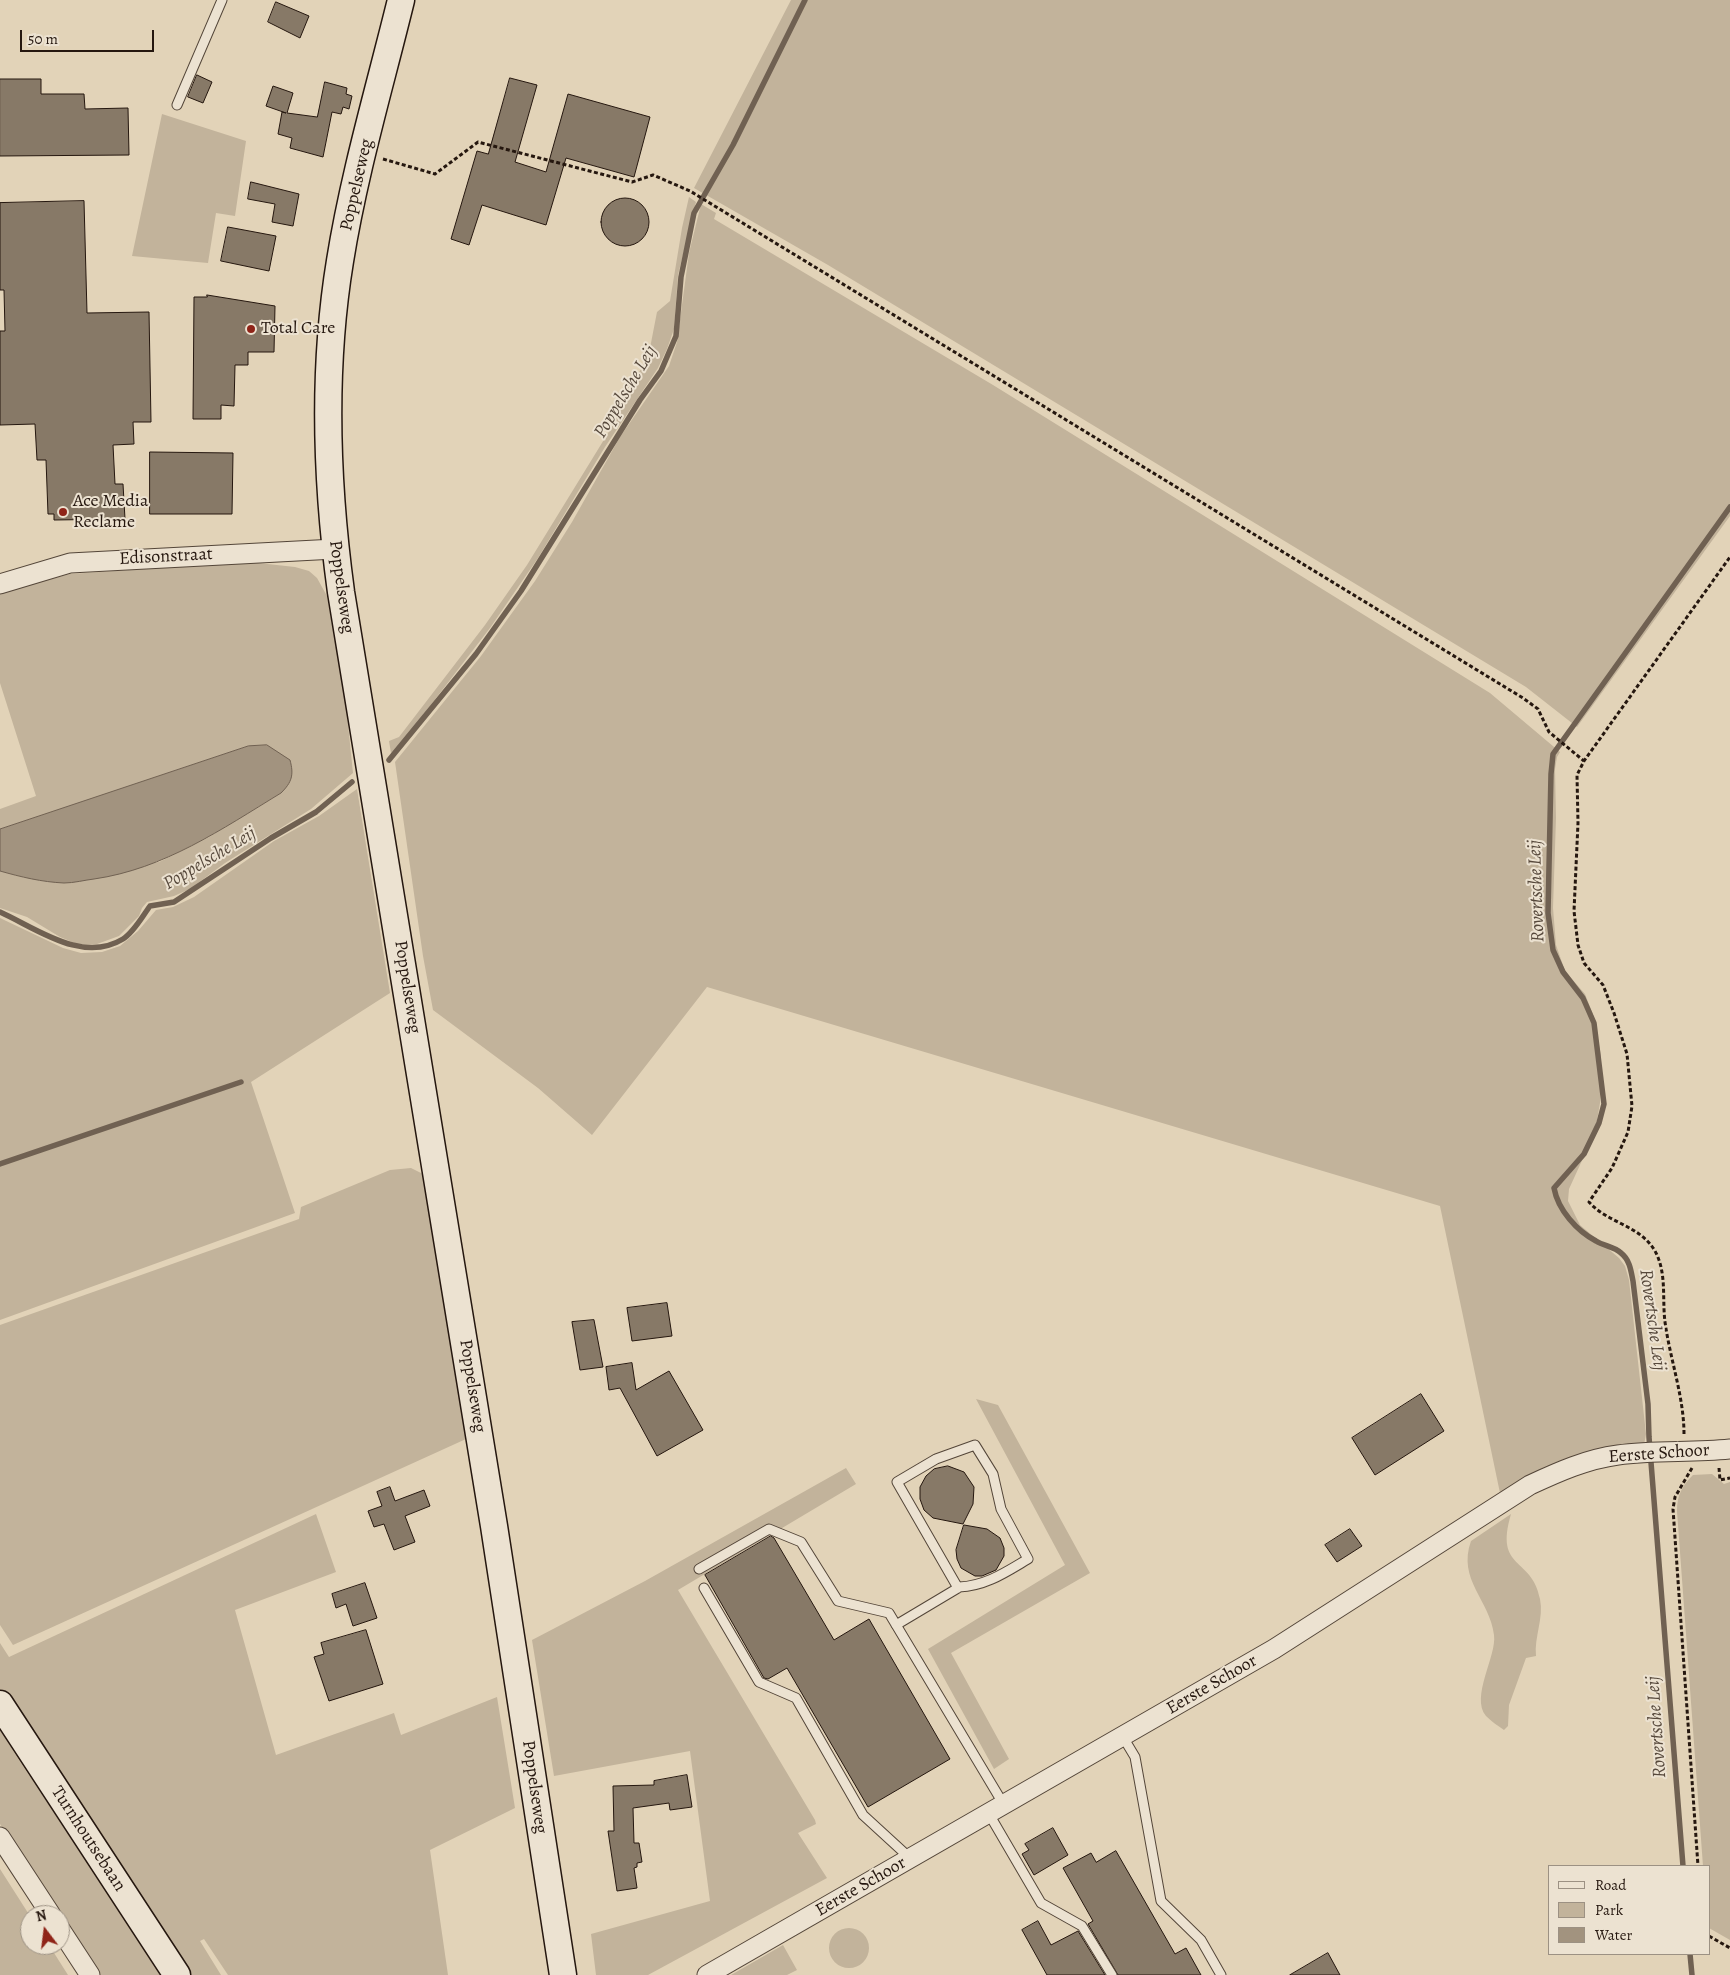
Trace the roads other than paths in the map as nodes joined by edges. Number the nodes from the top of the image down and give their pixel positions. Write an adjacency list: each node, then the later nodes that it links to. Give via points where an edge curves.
1 (222, 0): 3 (lane)
2 (401, 0): 4 (street, Poppelseweg, via 340,261 331,341 328,461)
3 (177, 105)
4 (335, 549): 5 (street, Edisonstraat, via 70,564); 20 (street, Poppelseweg, via 494,1526)
5 (0, 584)
6 (1730, 1449): 12 (street, Eerste Schoor, via 1592,1460 1530,1485 1274,1649)
7 (699, 1569): 10 (lane, via 769,1529 801,1542 838,1601 889,1613)
8 (704, 1588): 15 (lane, via 759,1682 796,1698 863,1816)
9 (958, 1588): 9 (lane, via 990,1581 1028,1559 1001,1508 992,1474 976,1445 936,1459 897,1482); 10 (lane)
10 (896, 1625): 13 (lane)
11 (0, 1704): 19 (street, Turnhoutsebaan)
12 (1123, 1737): 13 (street, Eerste Schoor); 23 (lane, via 1135,1757 1161,1901 1201,1940)
13 (997, 1809): 15 (street, Eerste Schoor); 22 (lane, via 1041,1903 1082,1926)
14 (0, 1837): 16 (street)
15 (911, 1859): 21 (street, Eerste Schoor)
16 (44, 1905)
17 (70, 1944): 18 (street)
18 (90, 1975)
19 (177, 1975)
20 (563, 1975)
21 (707, 1975)
22 (1112, 1975)
23 (1220, 1975)

